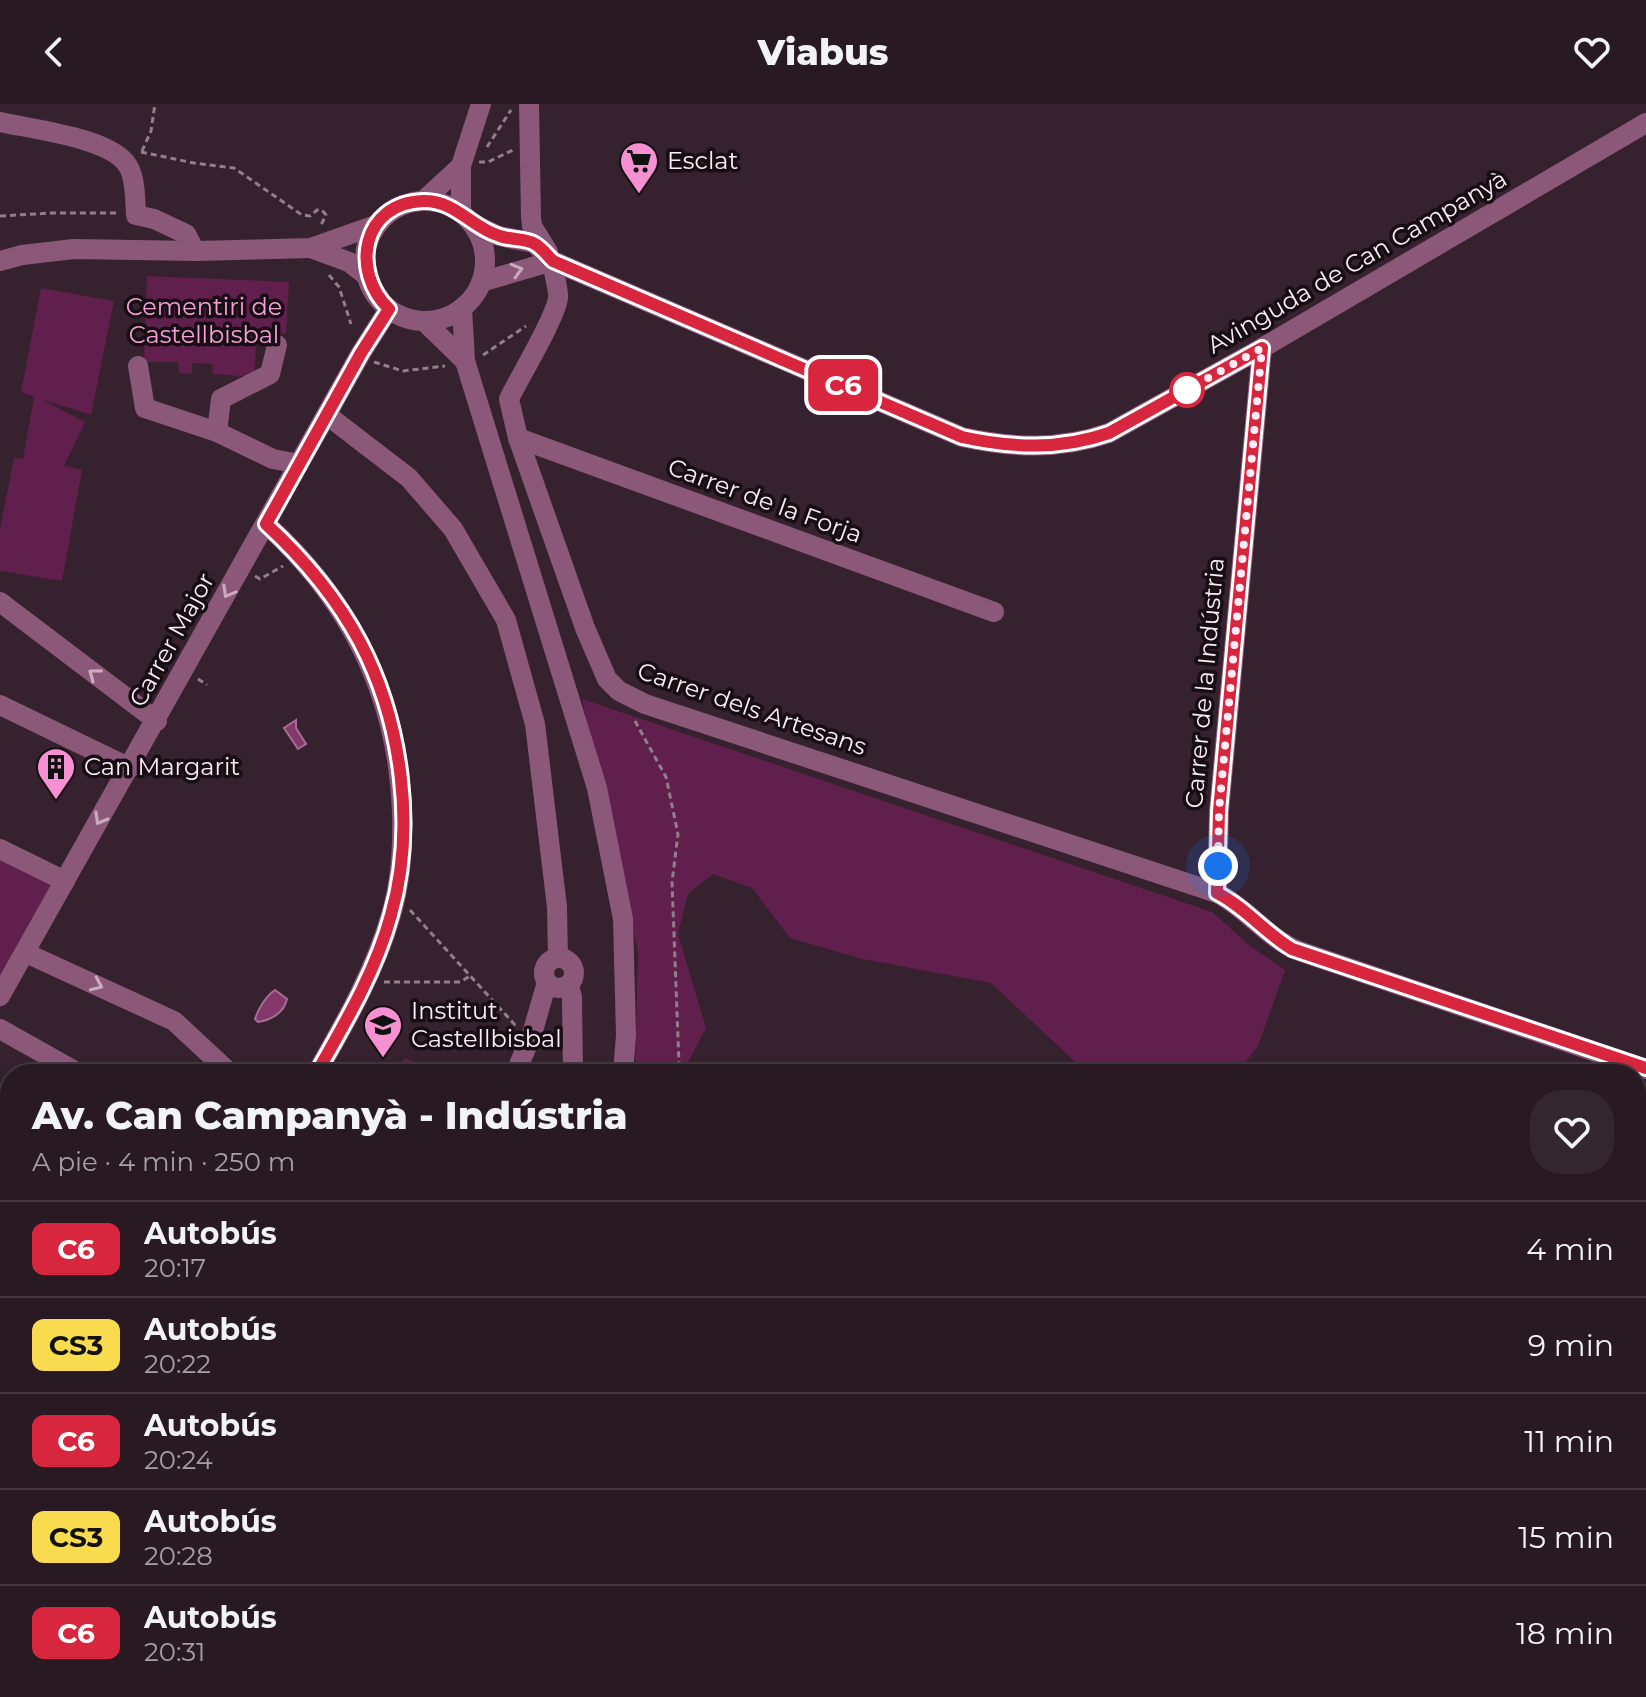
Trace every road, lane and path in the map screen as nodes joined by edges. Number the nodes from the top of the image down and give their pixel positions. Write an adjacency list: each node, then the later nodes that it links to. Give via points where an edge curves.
1 (155, 104): 8 (path, via 151,131)
2 (481, 104): 9 (street)
3 (529, 104): 18 (street, via 532,226)
4 (517, 105): 7 (path, via 475,163)
5 (0, 122): 8 (street)
6 (1646, 123): 27 (street, Avinguda de Can Campanyà)
7 (519, 146)
8 (135, 158): 11 (street); 15 (path, via 234,168 302,215 322,210 326,215 311,234)
9 (461, 166): 10 (street); 13 (street)
10 (423, 201): 13 (street, via 443,203); 14 (street, via 404,205)
11 (136, 215): 12 (path); 16 (street, via 186,234)
12 (0, 216)
13 (467, 218): 18 (street, Avinguda de Can Campanyà, via 499,236 534,243); 21 (street, via 485,255)
14 (376, 225): 15 (street); 20 (street, via 366,252)
15 (311, 248): 16 (street); 20 (street, via 349,262)
16 (195, 251): 17 (street, via 74,249)
17 (0, 261)
18 (553, 261): 21 (street, one-way to 18); 27 (street, Avinguda de Can Campanyà, via 962,437 995,444 1057,445 1109,433); 32 (street, Carrer dels Artesans, via 559,297 509,399)
19 (325, 271): 25 (path, via 339,287)
20 (367, 276): 23 (street)
21 (481, 282): 22 (street)
22 (462, 308): 24 (street, via 449,317); 28 (street)
23 (389, 309): 24 (street); 30 (street, Carrer Major)
24 (424, 321): 28 (street)
25 (351, 324)
26 (277, 345): 31 (street, via 270,374 221,399)
27 (1262, 348): 43 (street, Carrer de la Indústria, via 1219,811)
28 (465, 361): 59 (street, via 597,788 623,919)
29 (138, 366): 31 (street, via 145,408)
30 (327, 415): 33 (street, Carrer Major); 46 (street, via 409,478 445,518 506,620 535,724)
31 (217, 432): 33 (street, via 273,459)
32 (518, 438): 36 (street, Carrer de la Forja); 37 (street, Carrer dels Artesans, via 585,628 607,679)
33 (299, 464): 34 (street, Carrer Major)
34 (266, 524): 39 (street, Carrer Major, one-way to 39); 56 (street, via 298,554 361,643 392,729 401,779 400,871 392,914 377,957)
35 (0, 602): 39 (street, one-way to 35)
36 (994, 612)
37 (619, 691): 43 (street, Carrer dels Artesans); 60 (path, via 666,777 678,834 672,882)
38 (0, 705): 40 (street)
39 (157, 721): 40 (street, Carrer Major)
40 (130, 768): 42 (street, Carrer Major, one-way to 42)
41 (0, 849): 42 (street)
42 (65, 881): 45 (street, Carrer Major)
43 (1217, 893): 61 (street, via 1292,949)
44 (412, 912): 47 (path)
45 (26, 953): 51 (street, Carrer Major); 55 (street, one-way to 55, via 174,1021)
46 (558, 958): 49 (street, via 547,964); 50 (street, via 574,968)
47 (470, 976): 48 (path, via 460,982); 52 (path)
48 (384, 982)
49 (547, 982): 50 (street, via 554,988); 57 (street)
50 (569, 986): 58 (street)
51 (0, 996)
52 (517, 1027)
53 (0, 1029): 54 (street)
54 (62, 1064)
55 (220, 1064)
56 (322, 1064)
57 (519, 1064)
58 (573, 1064)
59 (624, 1064)
60 (679, 1064)
61 (1631, 1064)

